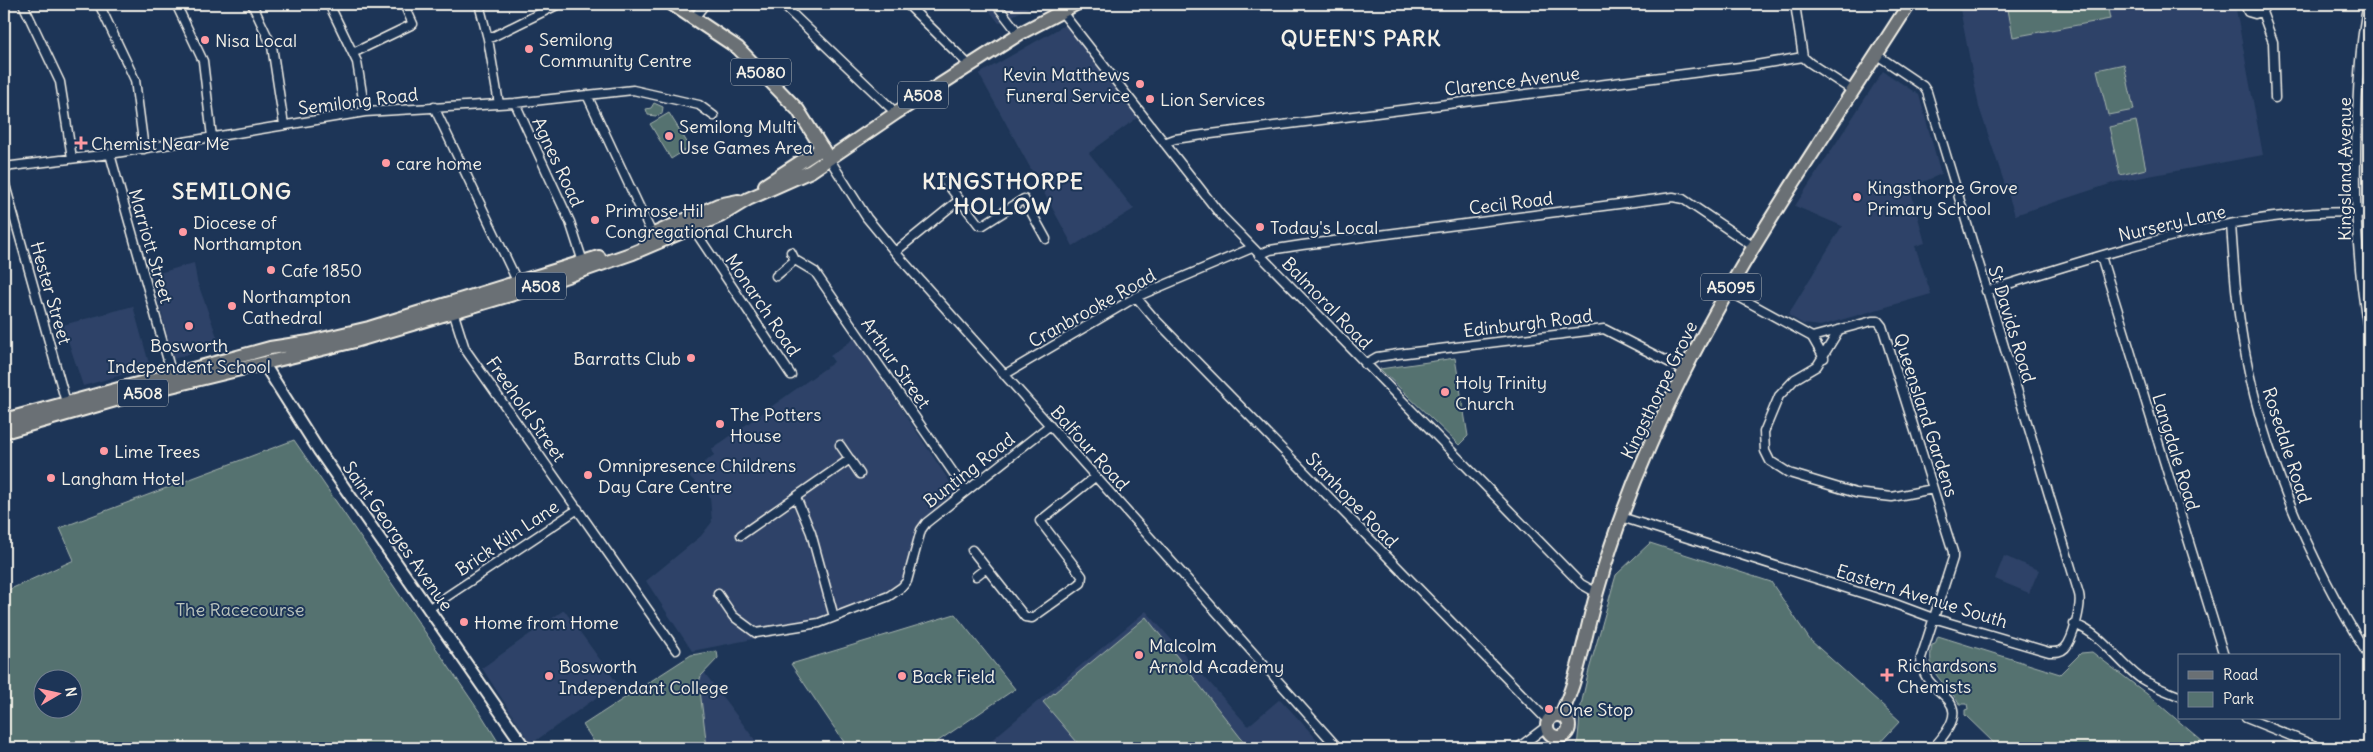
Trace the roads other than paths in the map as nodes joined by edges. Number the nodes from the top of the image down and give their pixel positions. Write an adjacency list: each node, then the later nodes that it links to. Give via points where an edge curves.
1 (23, 4): 44 (street, via 60,82)
2 (99, 4): 42 (street, via 135,80)
3 (176, 4): 39 (street, via 203,61)
4 (252, 4): 38 (street, via 272,46)
5 (329, 4): 25 (street)
6 (404, 4): 25 (street, via 414,24)
7 (479, 4): 24 (street)
8 (556, 4): 24 (street)
9 (672, 4): 22 (main road, A5080)
10 (705, 4): 22 (street)
11 (782, 4): 36 (street)
12 (907, 4): 28 (street)
13 (996, 4): 23 (street)
14 (1076, 4): 20 (main road, A508)
15 (1795, 4): 27 (street)
16 (1910, 4): 26 (main road, Kingsthorpe Grove / A5095)
17 (2244, 4): 21 (street, via 2251,14)
18 (2266, 4): 21 (street)
19 (2368, 4): 51 (street, Kingsland Avenue, via 2358,97)
20 (1061, 11): 23 (main road, A508); 40 (street, Balmoral Road)
21 (2262, 12): 31 (street, via 2273,42)
22 (694, 18): 41 (main road, A5080, via 738,48 798,110)
23 (1019, 34): 28 (main road, A508)
24 (488, 39): 33 (street)
25 (353, 54): 35 (street)
26 (1877, 55): 29 (main road, Kingsthorpe Grove / A5095); 68 (street, St Davids Road, via 1927,92)
27 (1803, 57): 29 (street); 40 (street, Clarence Avenue, via 1194,136)
28 (970, 65): 36 (main road, A508)
29 (1853, 91): 57 (main road, Kingsthorpe Grove / A5095)
30 (587, 95): 32 (street, Semilong Road); 37 (street, Semilong Road, via 633,90 700,105); 55 (street)
31 (2275, 98)
32 (515, 103): 33 (street, Semilong Road); 64 (street, Agnes Road, via 570,222)
33 (499, 104): 34 (street, Semilong Road)
34 (434, 107): 35 (street, Semilong Road); 66 (street)
35 (365, 112): 38 (street, Semilong Road)
36 (896, 113): 45 (main road, A508)
37 (714, 116)
38 (284, 125): 39 (street, Semilong Road)
39 (212, 137): 42 (street, Semilong Road)
40 (1164, 143): 58 (street, Balmoral Road, via 1220,214)
41 (822, 148): 45 (main road, A5080); 49 (main road, A508)
42 (144, 149): 43 (street, Semilong Road)
43 (110, 154): 44 (street, Semilong Road); 79 (street, Marriott Street)
44 (72, 158): 46 (street, Semilong Road)
45 (830, 160): 49 (main road, A508); 60 (street, Balfour Road, via 867,218)
46 (4, 168)
47 (4, 181): 82 (street, Hester Street)
48 (946, 181): 50 (street)
49 (748, 199): 54 (main road, A508); 55 (main road, A508, via 718,205)
50 (959, 200): 56 (street, via 979,225 983,225 1024,199); 60 (street)
51 (2357, 213): 52 (street, Nursery Lane); 53 (street, Nursery Lane); 72 (street, Kingsland Avenue)
52 (2369, 213)
53 (2231, 224): 62 (street, Nursery Lane); 107 (street, Rosedale Road, via 2246,356 2254,396 2277,471 2309,549)
54 (693, 228): 55 (main road, A508); 80 (street, Monarch Road)
55 (654, 239): 64 (main road, A508); 70 (main road, A508, via 586,271)
56 (1046, 239)
57 (1754, 247): 61 (street, Cecil Road, via 1683,199 1674,197 1302,245); 67 (main road, Kingsthorpe Grove / A5095)
58 (1252, 248): 61 (street, Balmoral Road); 69 (street, Cranbrooke Road)
59 (791, 252): 63 (street)
60 (895, 252): 81 (street, Balfour Road)
61 (1259, 255): 77 (street, Balmoral Road)
62 (2101, 256): 68 (street, Nursery Lane); 106 (street, Langdale Road)
63 (795, 260): 65 (street); 91 (street, Arthur Street, via 815,272)
64 (583, 262): 66 (main road, A508)
65 (776, 276)
66 (518, 283): 70 (main road, A508)
67 (1728, 291): 73 (street); 78 (main road, Kingsthorpe Grove / A5095)
68 (1986, 291): 104 (street, St Davids Road, via 2079,594 2080,607)
69 (1136, 297): 81 (street, Cranbrooke Road); 111 (street, Stanhope Road)
70 (452, 308): 75 (main road, A508, via 437,307 369,328); 76 (main road, A508, via 355,341); 93 (street, Freehold Street, via 465,349)
71 (1838, 330): 73 (street, Queensland Gardens); 74 (street); 90 (street, Queensland Gardens, via 1872,321 1880,323)
72 (2369, 334)
73 (1812, 337): 74 (street)
74 (1824, 358): 90 (street, via 1790,383 1779,396 1764,432 1765,451 1770,461 1789,473 1856,493 1892,497)
75 (208, 364): 76 (main road, via 217,367 247,360 258,360); 79 (main road, A508)
76 (264, 364): 82 (main road, A508); 101 (street, Saint Georges Avenue)
77 (1365, 364): 78 (street, Edinburgh Road, via 1377,357 1604,329); 99 (street, Balmoral Road, via 1581,584)
78 (1686, 371): 94 (main road, Kingsthorpe Grove / A5095, via 1650,444)
79 (172, 375): 82 (main road, A508)
80 (791, 375)
81 (1004, 375): 84 (street, Balfour Road)
82 (67, 408): 83 (main road, A508); 85 (main road, A508)
83 (4, 420)
84 (1049, 426): 89 (street, Balfour Road); 91 (street, Bunting Road)
85 (4, 432)
86 (840, 445): 87 (street)
87 (850, 459): 88 (street); 92 (street)
88 (860, 474)
89 (1095, 478): 97 (street, via 1040,520 1082,576 1081,583 1032,618 1026,617); 114 (street, Balfour Road)
90 (1933, 489): 103 (street, Queensland Gardens, via 1953,552)
91 (966, 491): 102 (street, Bunting Road, via 921,530 910,574 902,587 889,596)
92 (796, 497): 95 (street); 102 (street)
93 (578, 509): 101 (street, Brick Kiln Lane); 105 (street, Freehold Street)
94 (1621, 517): 99 (main road, Kingsthorpe Grove / A5095); 103 (street, Eastern Avenue South)
95 (741, 534)
96 (972, 550): 97 (street)
97 (985, 569): 98 (street)
98 (976, 576)
99 (1597, 593): 109 (main road, Kingsthorpe Grove / A5095, via 1572,692)
100 (718, 594): 102 (street, Bunting Road, via 733,616 756,633)
101 (428, 609): 113 (street, Saint Georges Avenue)
102 (834, 617)
103 (1933, 618): 104 (street, Eastern Avenue South, via 2054,652 2066,646); 116 (street, Queensland Gardens, via 1921,662 1927,678 1948,698 1954,714 1948,731)
104 (2074, 624): 108 (street, via 2091,631 2140,678)
105 (676, 650)
106 (2223, 654)
107 (2369, 657)
108 (2178, 696)
109 (1561, 715): 111 (main road, via 1554,716); 112 (main road, via 1569,725)
110 (2251, 720): 117 (street)
111 (1548, 724): 112 (main road, via 1551,735); 115 (street)
112 (1560, 743)
113 (525, 748)
114 (1338, 748)
115 (1518, 748)
116 (1933, 748)
117 (2321, 748)

